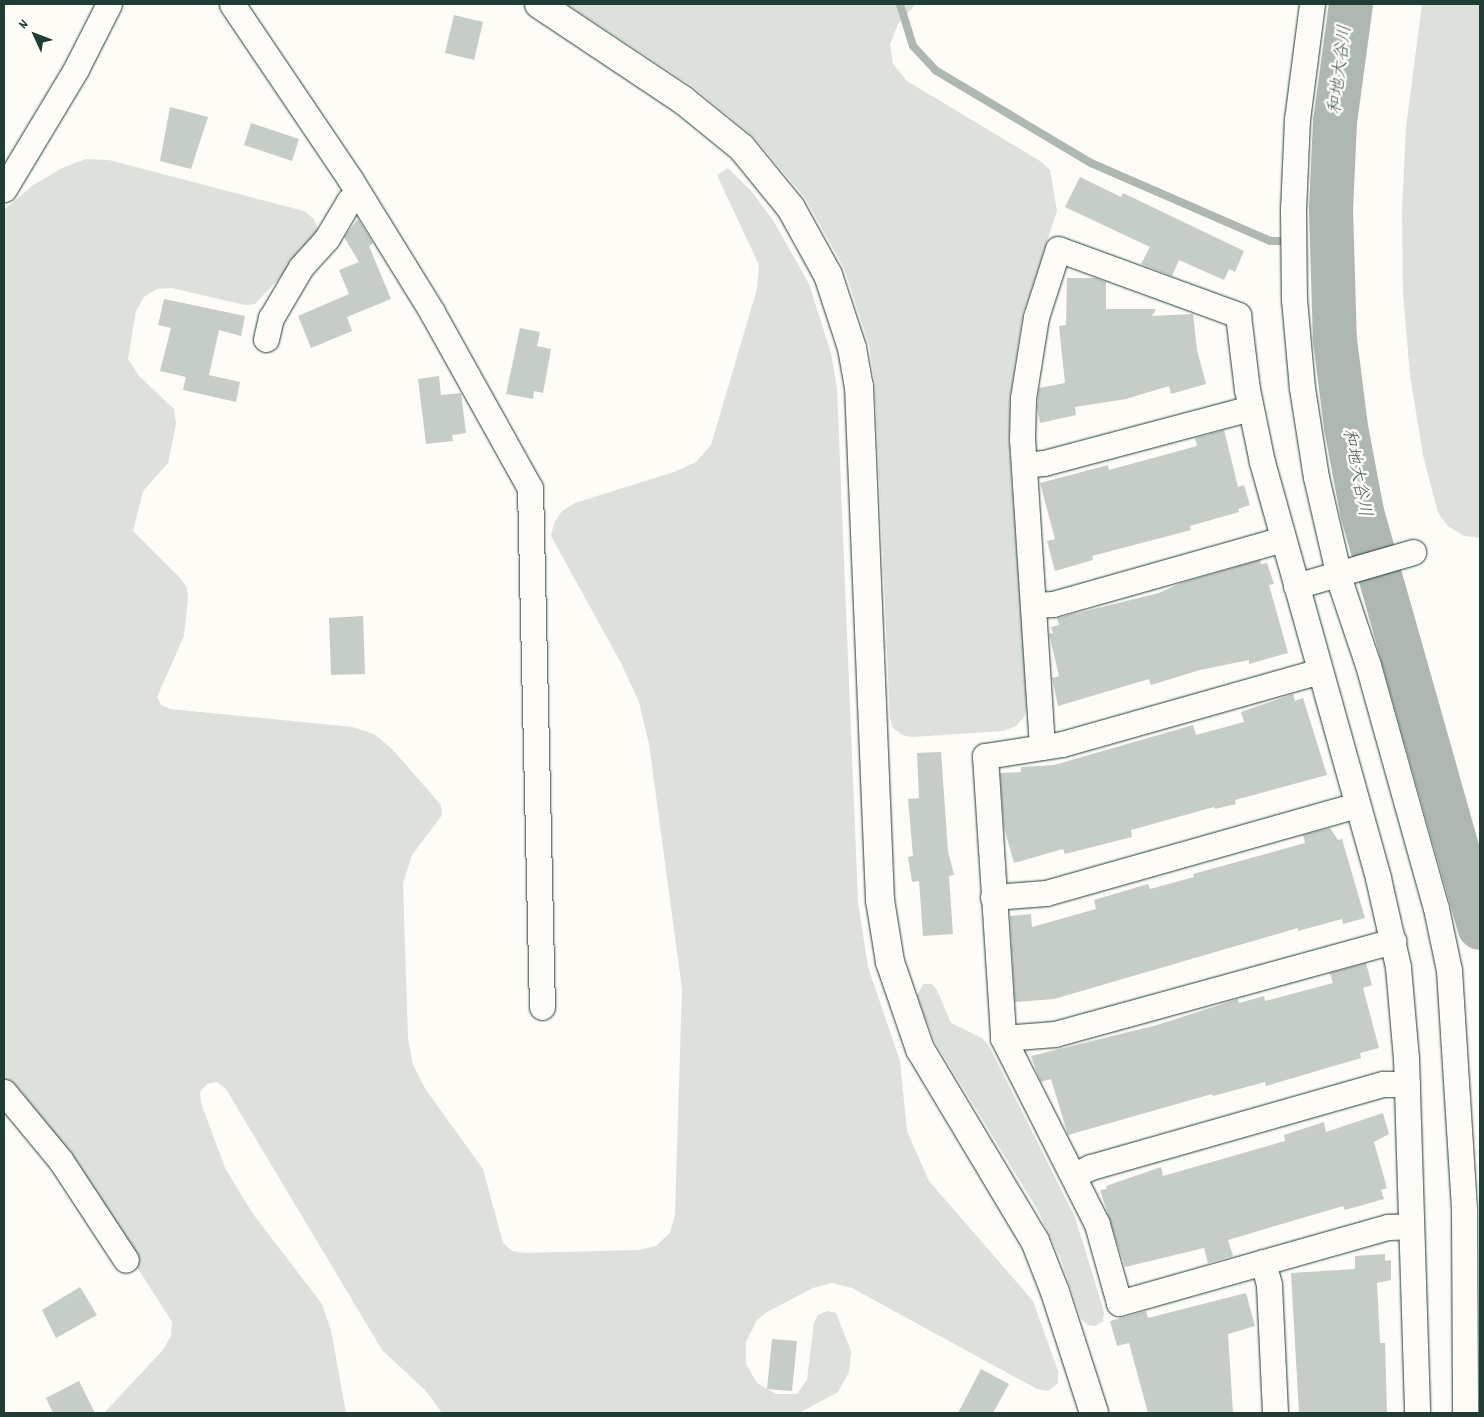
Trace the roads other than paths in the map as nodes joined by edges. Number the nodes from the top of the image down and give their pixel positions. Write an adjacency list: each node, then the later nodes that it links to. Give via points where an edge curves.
1 (109, 4): 5 (street, via 76,69)
2 (232, 4): 6 (street)
3 (539, 4): 28 (street, via 683,100 742,148 791,208 828,275 852,348 860,396 880,900 890,962 906,1014 924,1056 1035,1241)
4 (1312, 4): 12 (street, via 1294,164 1294,299 1308,433)
5 (4, 189)
6 (359, 194): 7 (street, via 349,201 327,238 301,267 271,318); 20 (street, via 432,312 530,488)
7 (266, 338)
8 (1250, 408): 9 (street, via 1044,463); 9 (street, via 1238,315 1058,249 1036,317 1028,357 1023,398); 10 (street)
9 (1024, 465): 14 (street)
10 (1283, 539): 13 (street); 14 (street, via 1053,604)
11 (1411, 553): 12 (street)
12 (1342, 573): 13 (street); 31 (street, via 1431,889 1450,970 1464,1210)
13 (1296, 586): 15 (street)
14 (1033, 605): 16 (street)
15 (1320, 671): 16 (street); 17 (street)
16 (1042, 747): 18 (street, via 985,756)
17 (1357, 805): 18 (street, via 1046,893); 19 (street)
18 (994, 896): 21 (street)
19 (1393, 941): 21 (street, via 1055,1034); 22 (street, via 1403,1012)
20 (542, 1007)
21 (1003, 1038): 24 (street)
22 (1407, 1084): 24 (street, via 1383,1084 1091,1167); 25 (street)
23 (4, 1092): 26 (street, via 61,1161)
24 (1073, 1176): 27 (street, via 1097,1224 1119,1303)
25 (1411, 1226): 27 (street, via 1388,1227); 30 (street)
26 (126, 1260)
27 (1263, 1262): 29 (street, via 1269,1285)
28 (1094, 1413)
29 (1275, 1413)
30 (1417, 1413)
31 (1465, 1413)

